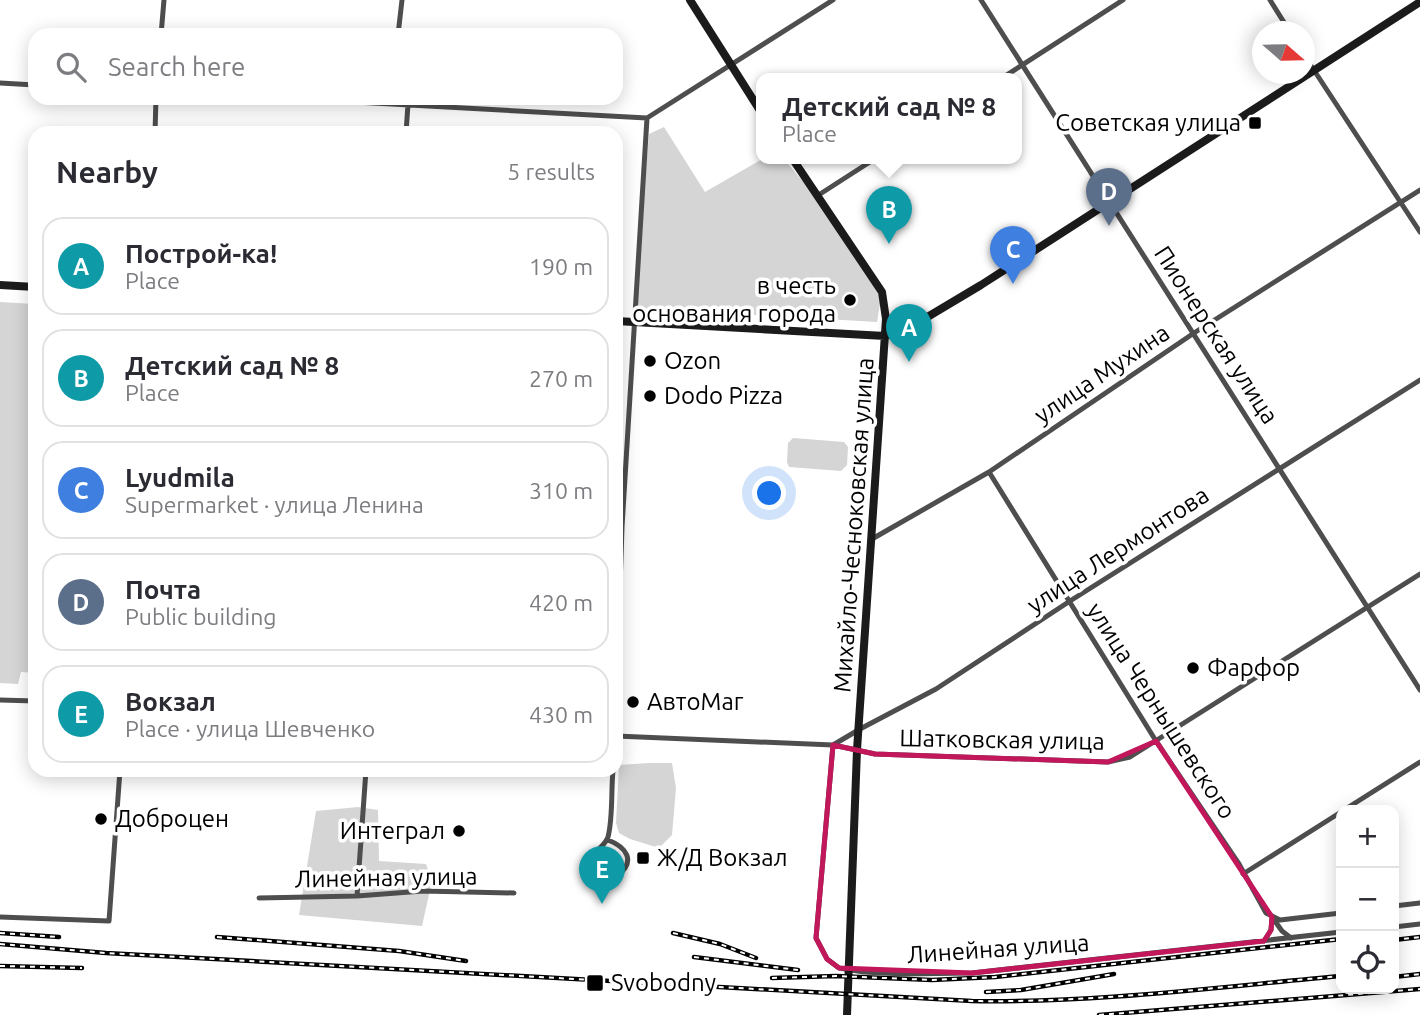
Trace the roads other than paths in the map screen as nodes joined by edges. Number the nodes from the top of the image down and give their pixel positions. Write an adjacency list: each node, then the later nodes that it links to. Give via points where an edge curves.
1 (164, 0): 10 (street)
2 (402, 0): 11 (street)
3 (690, 0): 13 (main road)
4 (833, 0): 13 (street)
5 (981, 0): 12 (street, Пионерская улица)
6 (1123, 0): 12 (street)
7 (1270, 0): 9 (street)
8 (1420, 2): 14 (main road)
9 (1283, 21)
10 (162, 28)
11 (399, 28)
12 (1024, 64): 16 (street); 31 (street, Пионерская улица)
13 (731, 66): 20 (main road); 24 (street)
14 (1315, 69)
15 (1315, 72): 32 (street)
16 (1010, 73)
17 (0, 83): 19 (street)
18 (1293, 84): 31 (main road)
19 (28, 85)
20 (756, 104)
21 (156, 105): 25 (street)
22 (408, 105): 26 (street)
23 (425, 105): 24 (street)
24 (647, 118): 37 (street)
25 (155, 126)
26 (406, 126)
27 (796, 164): 30 (main road, Михайло-Чесноковская улица)
28 (867, 164): 30 (street)
29 (1420, 190): 32 (street, улица Мухина)
30 (817, 197): 39 (main road, Михайло-Чесноковская улица, via 882,292)
31 (1109, 202): 38 (street, Пионерская улица); 39 (main road, via 981,285)
32 (1401, 202): 33 (street); 38 (street, улица Мухина)
33 (1420, 232)
34 (0, 285): 35 (main road)
35 (28, 287)
36 (623, 321): 37 (main road)
37 (634, 322): 39 (main road); 42 (street)
38 (1194, 333): 41 (street, Пионерская улица); 43 (street, улица Мухина)
39 (885, 337): 44 (main road, Михайло-Чесноковская улица)
40 (1420, 380): 41 (street, улица Лермонтова)
41 (1280, 468): 46 (street, улица Лермонтова); 47 (street, Пионерская улица)
42 (623, 472)
43 (989, 472): 44 (street, улица Мухина); 46 (street, улица Чернышевского)
44 (872, 540): 51 (main road, Михайло-Чесноковская улица)
45 (1420, 574): 47 (street, Шатковская улица)
46 (1070, 601): 51 (street, улица Лермонтова, via 936,689); 53 (street, улица Чернышевского)
47 (1367, 608): 48 (street, Пионерская улица); 53 (street, Шатковская улица)
48 (1420, 690)
49 (0, 700): 50 (street)
50 (28, 701)
51 (860, 729): 54 (street, улица Лермонтова); 55 (main road, Михайло-Чесноковская улица)
52 (623, 736): 54 (street, Шатковская улица)
53 (1156, 741): 55 (street, Шатковская улица, via 1130,757 1108,762); 63 (street, улица Чернышевского)
54 (833, 746): 55 (street, Шатковская улица); 76 (street, Линейная улица, via 816,938 827,959 839,968 878,973 972,973)
55 (857, 750): 77 (main road, Михайло-Чесноковская улица)
56 (1420, 762): 60 (street)
57 (119, 777): 70 (street, via 109,921)
58 (366, 777): 65 (street)
59 (612, 777): 62 (street)
60 (1352, 805)
61 (1336, 815): 63 (street)
62 (608, 840): 62 (street, via 595,854 593,864 601,874 617,876 627,862 627,853)
63 (1243, 874): 71 (street, улица Чернышевского)
64 (514, 893): 65 (street, Линейная улица, via 423,891)
65 (357, 896): 66 (street, Линейная улица)
66 (259, 898)
67 (1420, 903): 68 (street)
68 (1399, 905)
69 (1336, 914): 71 (street, via 1289,920)
70 (0, 917)
71 (1272, 917): 75 (street, улица Чернышевского); 76 (street)
72 (1420, 924): 73 (street)
73 (1399, 926)
74 (1336, 933): 75 (street)
75 (1291, 938): 76 (street)
76 (1265, 941)
77 (847, 1015)

